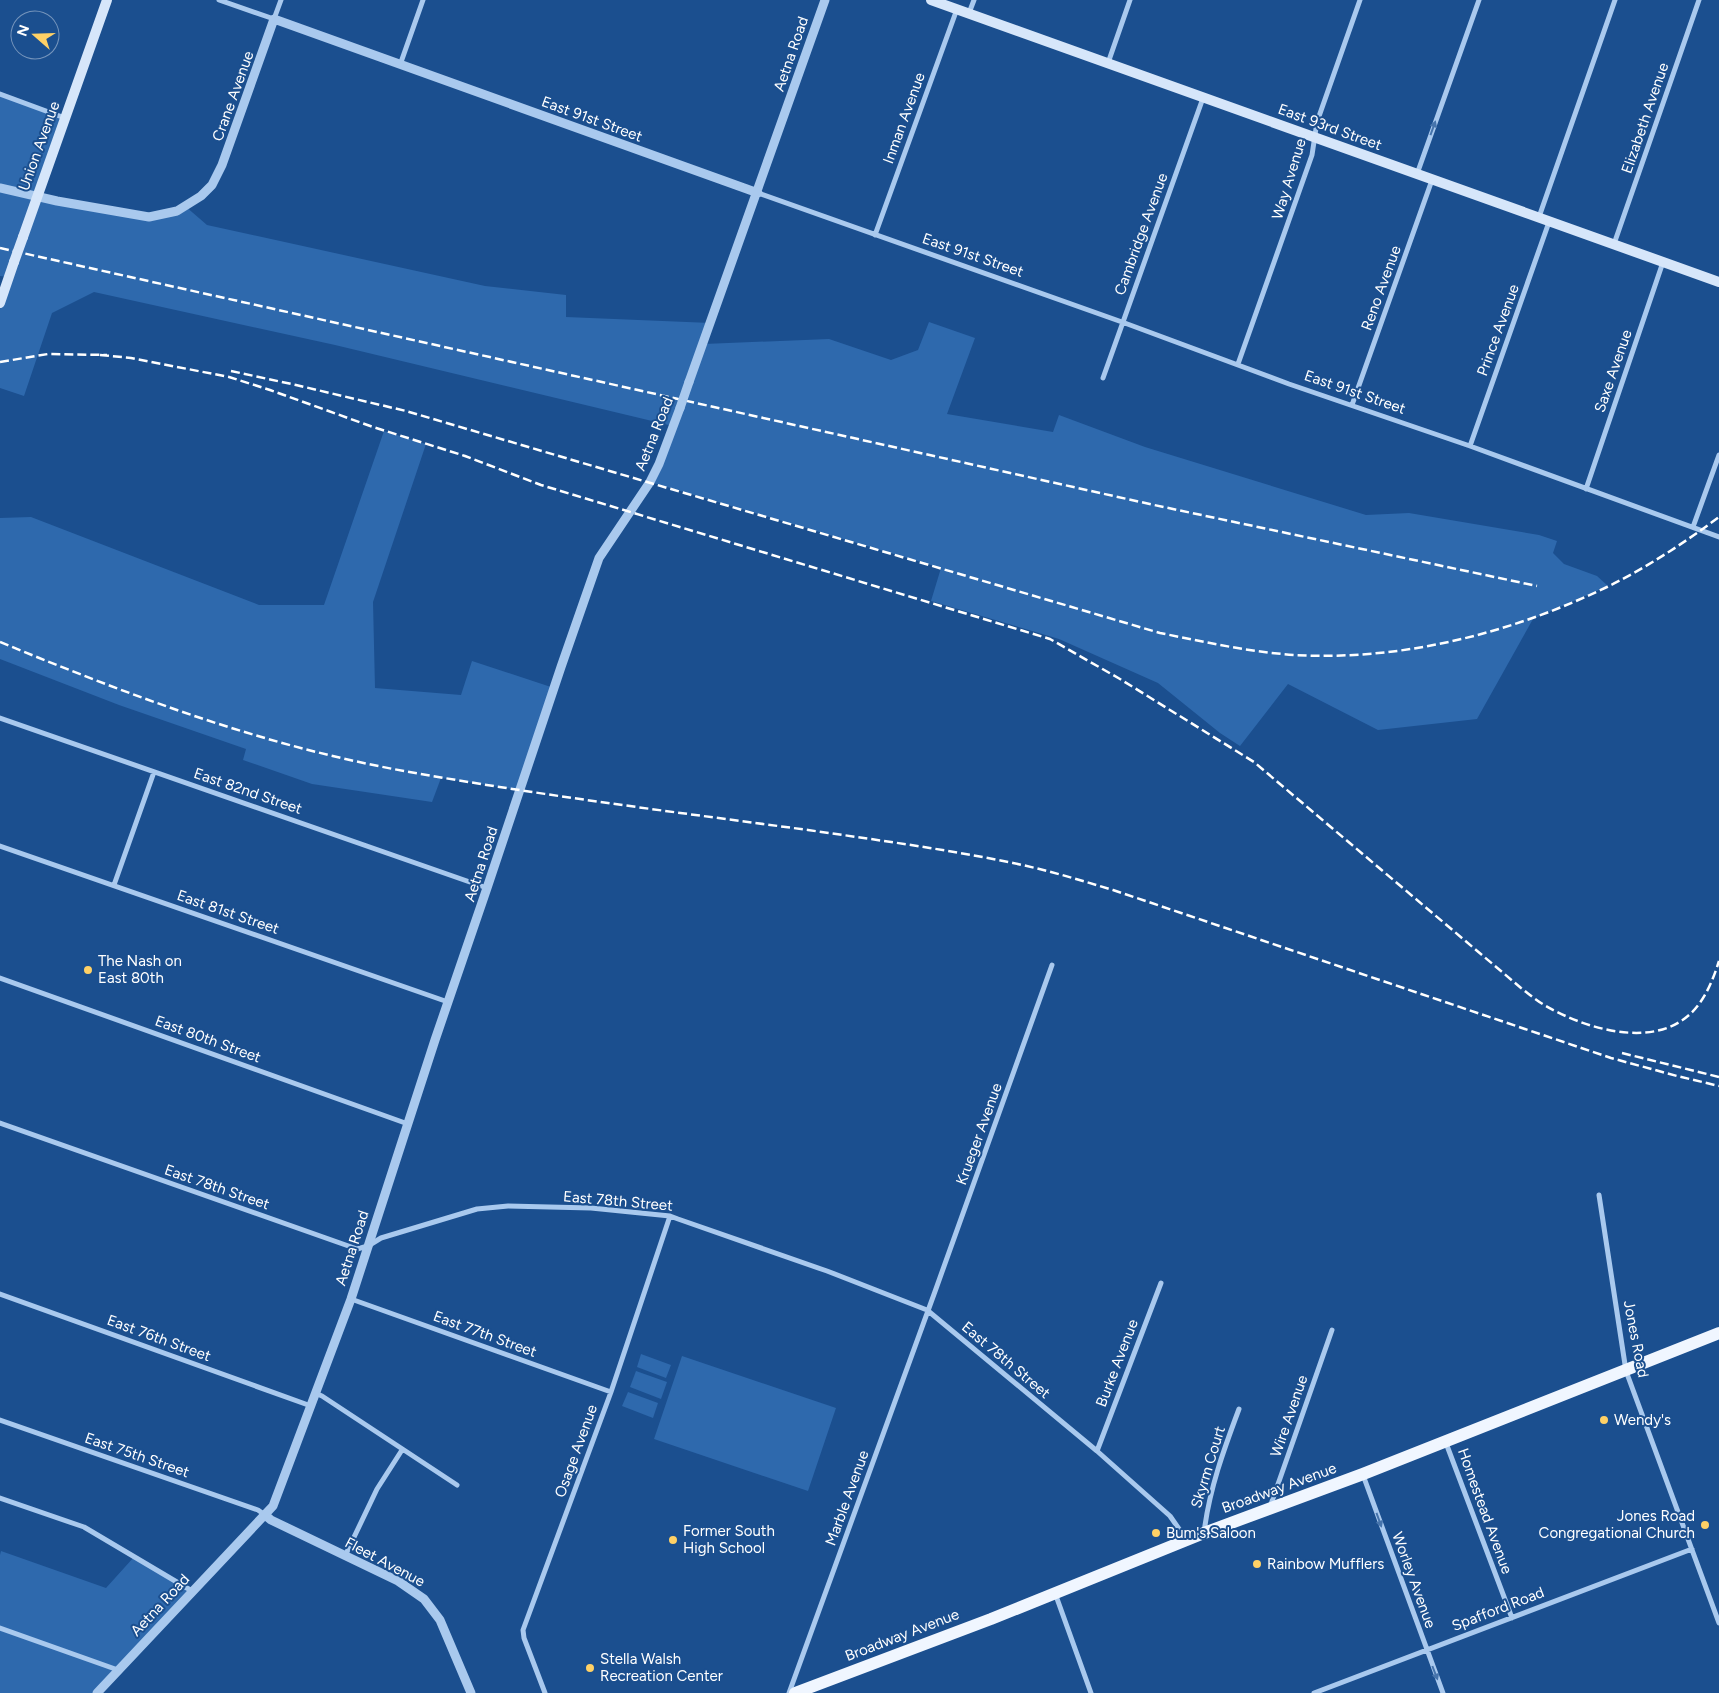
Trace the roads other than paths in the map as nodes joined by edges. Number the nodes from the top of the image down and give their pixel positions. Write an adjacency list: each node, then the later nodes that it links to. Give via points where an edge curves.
1 (107, 0): 20 (main road, Union Avenue)
2 (219, 0): 15 (street, East 91st Street)
3 (281, 0): 15 (street, Crane Avenue)
4 (424, 0): 17 (street)
5 (825, 0): 25 (street, Aetna Road)
6 (931, 0): 13 (main road, East 93rd Street)
7 (974, 0): 14 (street)
8 (1130, 0): 16 (street)
9 (1360, 0): 21 (street, Way Avenue, via 1317,122)
10 (1479, 0): 22 (street, one-way to 10)
11 (1616, 0): 27 (street, Prince Avenue)
12 (1699, 0): 29 (street, Elizabeth Avenue)
13 (957, 9): 14 (main road, East 93rd Street); 28 (street, Inman Avenue)
14 (969, 14): 16 (main road, East 93rd Street)
15 (274, 19): 17 (street, East 91st Street); 26 (street, Crane Avenue, via 222,165 212,185 201,196 177,211 149,217)
16 (1108, 64): 19 (main road, East 93rd Street)
17 (400, 66): 25 (street, East 91st Street)
18 (0, 94): 20 (street)
19 (1203, 98): 21 (main road, East 93rd Street); 33 (street, Cambridge Avenue)
20 (66, 118): 26 (main road, Union Avenue)
21 (1315, 138): 22 (main road, East 93rd Street); 34 (street, Way Avenue, via 1312,155)
22 (1417, 174): 23 (main road, East 93rd Street)
23 (1432, 180): 27 (main road, East 93rd Street); 36 (street, Reno Avenue)
24 (0, 188): 26 (street, Crane Avenue)
25 (758, 193): 28 (street, East 91st Street); 46 (street, Aetna Road, bridge, via 660,464 599,558)
26 (37, 196): 32 (main road, Union Avenue, bridge)
27 (1544, 220): 29 (main road, East 93rd Street); 37 (street, Prince Avenue)
28 (874, 235): 33 (street, East 91st Street)
29 (1614, 245): 30 (main road, East 93rd Street)
30 (1663, 262): 31 (main road, East 93rd Street); 39 (street, Saxe Avenue)
31 (1719, 282)
32 (0, 303)
33 (1122, 322): 34 (street, East 91st Street); 35 (street, Cambridge Avenue)
34 (1238, 364): 36 (street, East 91st Street)
35 (1103, 378)
36 (1352, 405): 37 (street, East 91st Street)
37 (1470, 446): 39 (street, East 91st Street)
38 (1719, 455): 40 (street)
39 (1586, 488): 40 (street, East 91st Street)
40 (1693, 527): 41 (street, East 91st Street)
41 (1719, 537)
42 (0, 718): 43 (street, East 82nd Street)
43 (154, 772): 45 (street); 46 (street, East 82nd Street)
44 (0, 846): 45 (street, East 81st Street)
45 (114, 886): 49 (street, East 81st Street)
46 (487, 888): 49 (street, Aetna Road)
47 (1052, 965): 58 (street, Krueger Avenue)
48 (0, 978): 51 (street, East 80th Street)
49 (448, 1002): 51 (street, Aetna Road)
50 (0, 1123): 54 (street, East 78th Street, via 357,1250)
51 (408, 1124): 54 (street, Aetna Road)
52 (1600, 1196): 61 (street, Jones Road)
53 (670, 1216): 54 (street, East 78th Street, via 591,1208 508,1206 477,1209 381,1238); 58 (street, East 78th Street); 62 (street, Osage Avenue)
54 (368, 1246): 57 (street, Aetna Road)
55 (1161, 1283): 69 (street, Burke Avenue)
56 (0, 1294): 64 (street, East 76th Street)
57 (351, 1299): 62 (street, East 77th Street); 63 (street, Aetna Road)
58 (927, 1310): 69 (street, East 78th Street); 89 (street, Marble Avenue)
59 (1332, 1330): 73 (street, Wire Avenue)
60 (1719, 1333): 61 (main road, Broadway Avenue)
61 (1626, 1371): 67 (main road, Broadway Avenue); 77 (street, Jones Road)
62 (611, 1392): 88 (street, Osage Avenue, via 523,1630)
63 (315, 1393): 64 (street, Aetna Road); 68 (street)
64 (311, 1406): 74 (street, Aetna Road, via 273,1506)
65 (1240, 1409): 75 (street, Skyrm Court, via 1224,1449)
66 (0, 1420): 74 (street, East 75th Street)
67 (1446, 1442): 70 (main road, Broadway Avenue); 81 (street, Homestead Avenue)
68 (402, 1450): 71 (street); 78 (street, via 377,1489)
69 (1097, 1451): 76 (street, East 78th Street, via 1170,1516)
70 (1363, 1474): 73 (main road, Broadway Avenue); 84 (street, Worley Avenue, one-way to 84)
71 (457, 1485)
72 (0, 1498): 79 (street, via 84,1527)
73 (1269, 1510): 75 (main road, Broadway Avenue)
74 (265, 1515): 78 (street, Fleet Avenue); 79 (street, Aetna Road)
75 (1204, 1533): 76 (main road, Broadway Avenue)
76 (1187, 1540): 80 (main road, Broadway Avenue)
77 (1692, 1549): 81 (street, Spafford Road); 82 (street, Jones Road)
78 (345, 1556): 87 (street, Fleet Avenue, via 407,1587 431,1607 448,1634)
79 (192, 1591): 85 (street, Aetna Road)
80 (1054, 1593): 90 (main road, Broadway Avenue); 91 (street)
81 (1512, 1618): 84 (street, Spafford Road)
82 (1719, 1623)
83 (0, 1628): 85 (street)
84 (1426, 1650): 92 (street, Spafford Road); 93 (street, Worley Avenue, one-way to 93)
85 (118, 1670): 86 (street, Aetna Road)
86 (97, 1693)
87 (471, 1693)
88 (545, 1693)
89 (789, 1693)
90 (795, 1693)
91 (1091, 1693)
92 (1314, 1693)
93 (1443, 1693)

